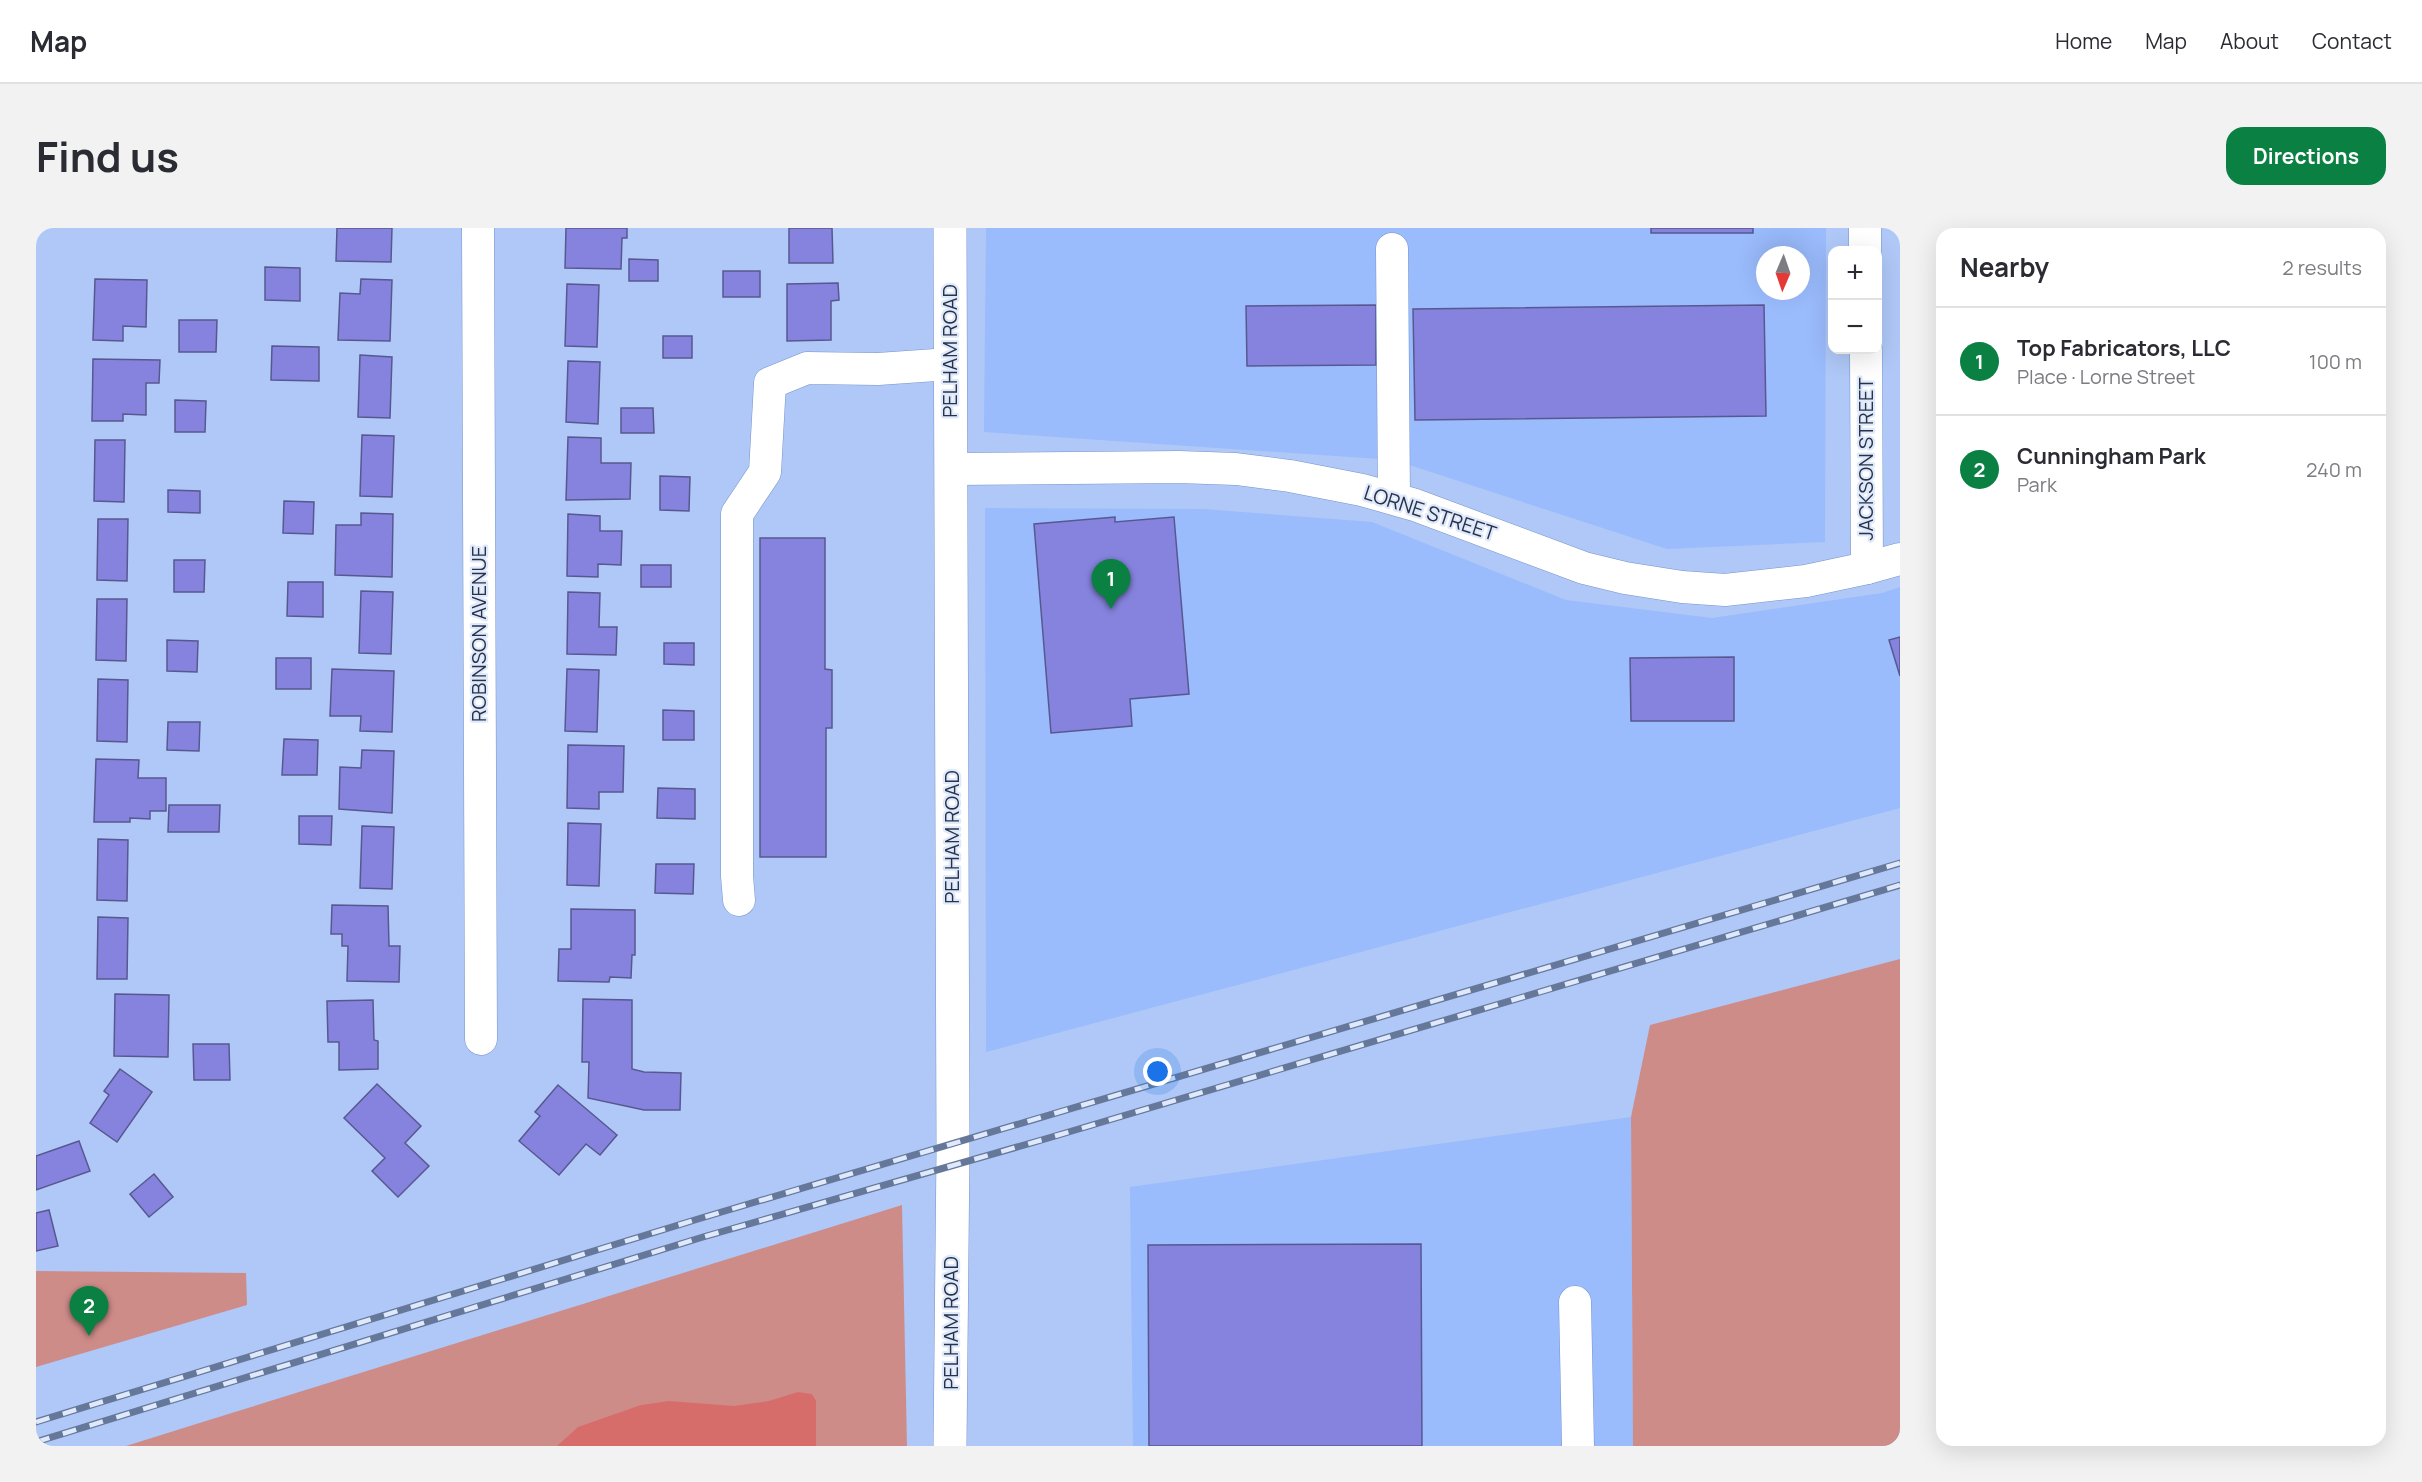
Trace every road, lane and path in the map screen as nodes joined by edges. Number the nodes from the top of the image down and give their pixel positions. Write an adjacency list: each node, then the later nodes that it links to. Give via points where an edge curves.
1 (478, 228): 13 (street, ROBINSON AVENUE)
2 (950, 228): 7 (main road, PELHAM ROAD)
3 (1865, 228): 4 (street)
4 (1865, 246)
5 (1392, 249): 9 (street)
6 (1866, 354): 11 (street, JACKSON STREET)
7 (950, 364): 8 (main road, PELHAM ROAD); 12 (street, via 807,368 770,383 765,472 737,514)
8 (951, 469): 9 (street, LORNE STREET, via 1236,469); 15 (main road, PELHAM ROAD)
9 (1394, 498): 11 (street, LORNE STREET, via 1584,568 1671,585 1725,590)
10 (1900, 559): 11 (street, LORNE STREET)
11 (1867, 568)
12 (739, 900)
13 (481, 1040)
14 (1575, 1302): 16 (street)
15 (950, 1446)
16 (1578, 1446)

